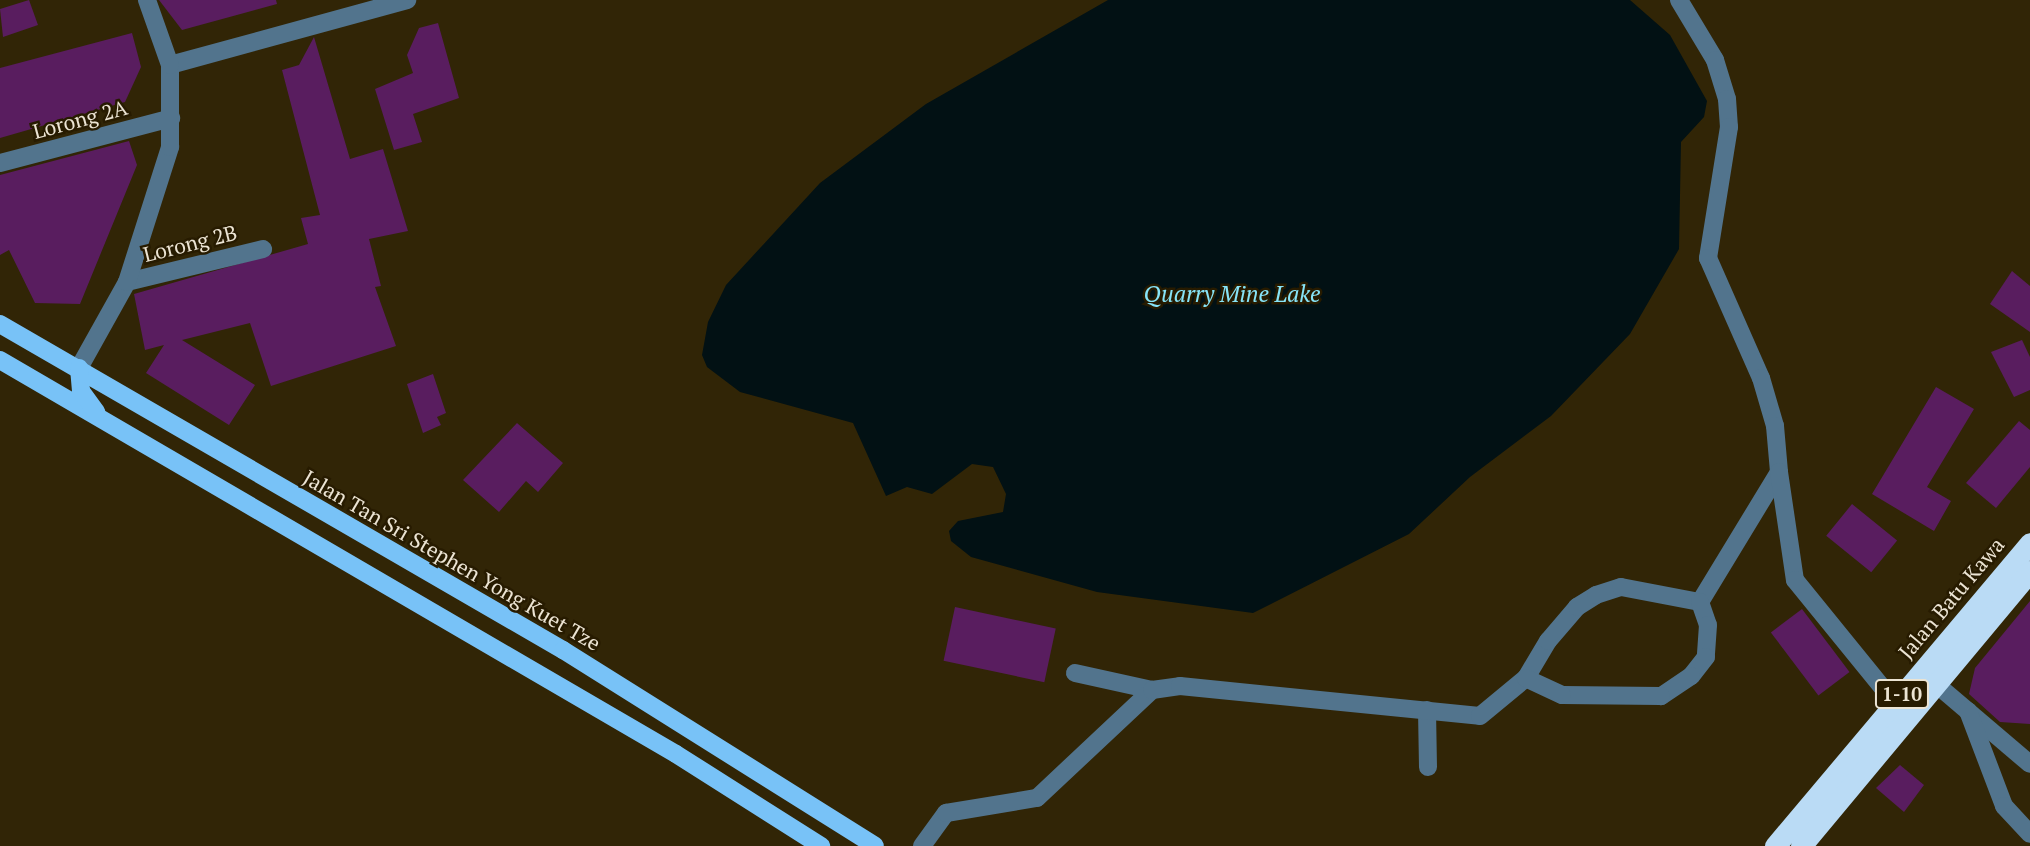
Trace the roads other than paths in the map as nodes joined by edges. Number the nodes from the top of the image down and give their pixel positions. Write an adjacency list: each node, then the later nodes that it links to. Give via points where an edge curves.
1 (147, 0): 4 (street)
2 (407, 0): 4 (street)
3 (1679, 0): 13 (street, via 1715,60 1727,99 1729,127 1708,258 1757,367 1775,426)
4 (170, 65): 5 (street)
5 (171, 118): 6 (street, Lorong 2A); 8 (street, via 162,184)
6 (0, 163)
7 (263, 249): 8 (street, Lorong 2B)
8 (127, 282): 11 (street)
9 (0, 324): 11 (main road, Jalan Tan Sri Stephen Yong Kuet Tze)
10 (0, 360): 12 (main road)
11 (79, 368): 12 (main road, via 81,391); 28 (main road, Jalan Tan Sri Stephen Yong Kuet Tze, via 563,650)
12 (100, 417): 27 (main road, via 676,754)
13 (1779, 472): 16 (street); 21 (street, via 1796,580)
14 (2030, 543): 21 (highway, Jalan Batu Kawa / 1-10)
15 (2030, 571): 19 (highway, Jalan Batu Kawa / 1-10)
16 (1700, 602): 18 (street, via 1621,587 1596,595 1577,607 1548,641); 18 (street, via 1708,625 1706,657 1691,676 1661,696 1562,695)
17 (1075, 673): 20 (street)
18 (1526, 678): 22 (street, via 1480,716)
19 (1936, 684): 23 (street); 31 (highway, Jalan Batu Kawa / 1-10)
20 (1152, 690): 22 (street, via 1180,686); 29 (street, via 1037,798 946,813)
21 (1895, 704): 30 (highway, Jalan Batu Kawa / 1-10)
22 (1427, 710): 25 (street)
23 (1969, 711): 24 (street); 26 (street, via 2004,806)
24 (2030, 763)
25 (1428, 767)
26 (2030, 834)
27 (821, 846)
28 (875, 846)
29 (922, 846)
30 (1775, 846)
31 (1801, 846)

